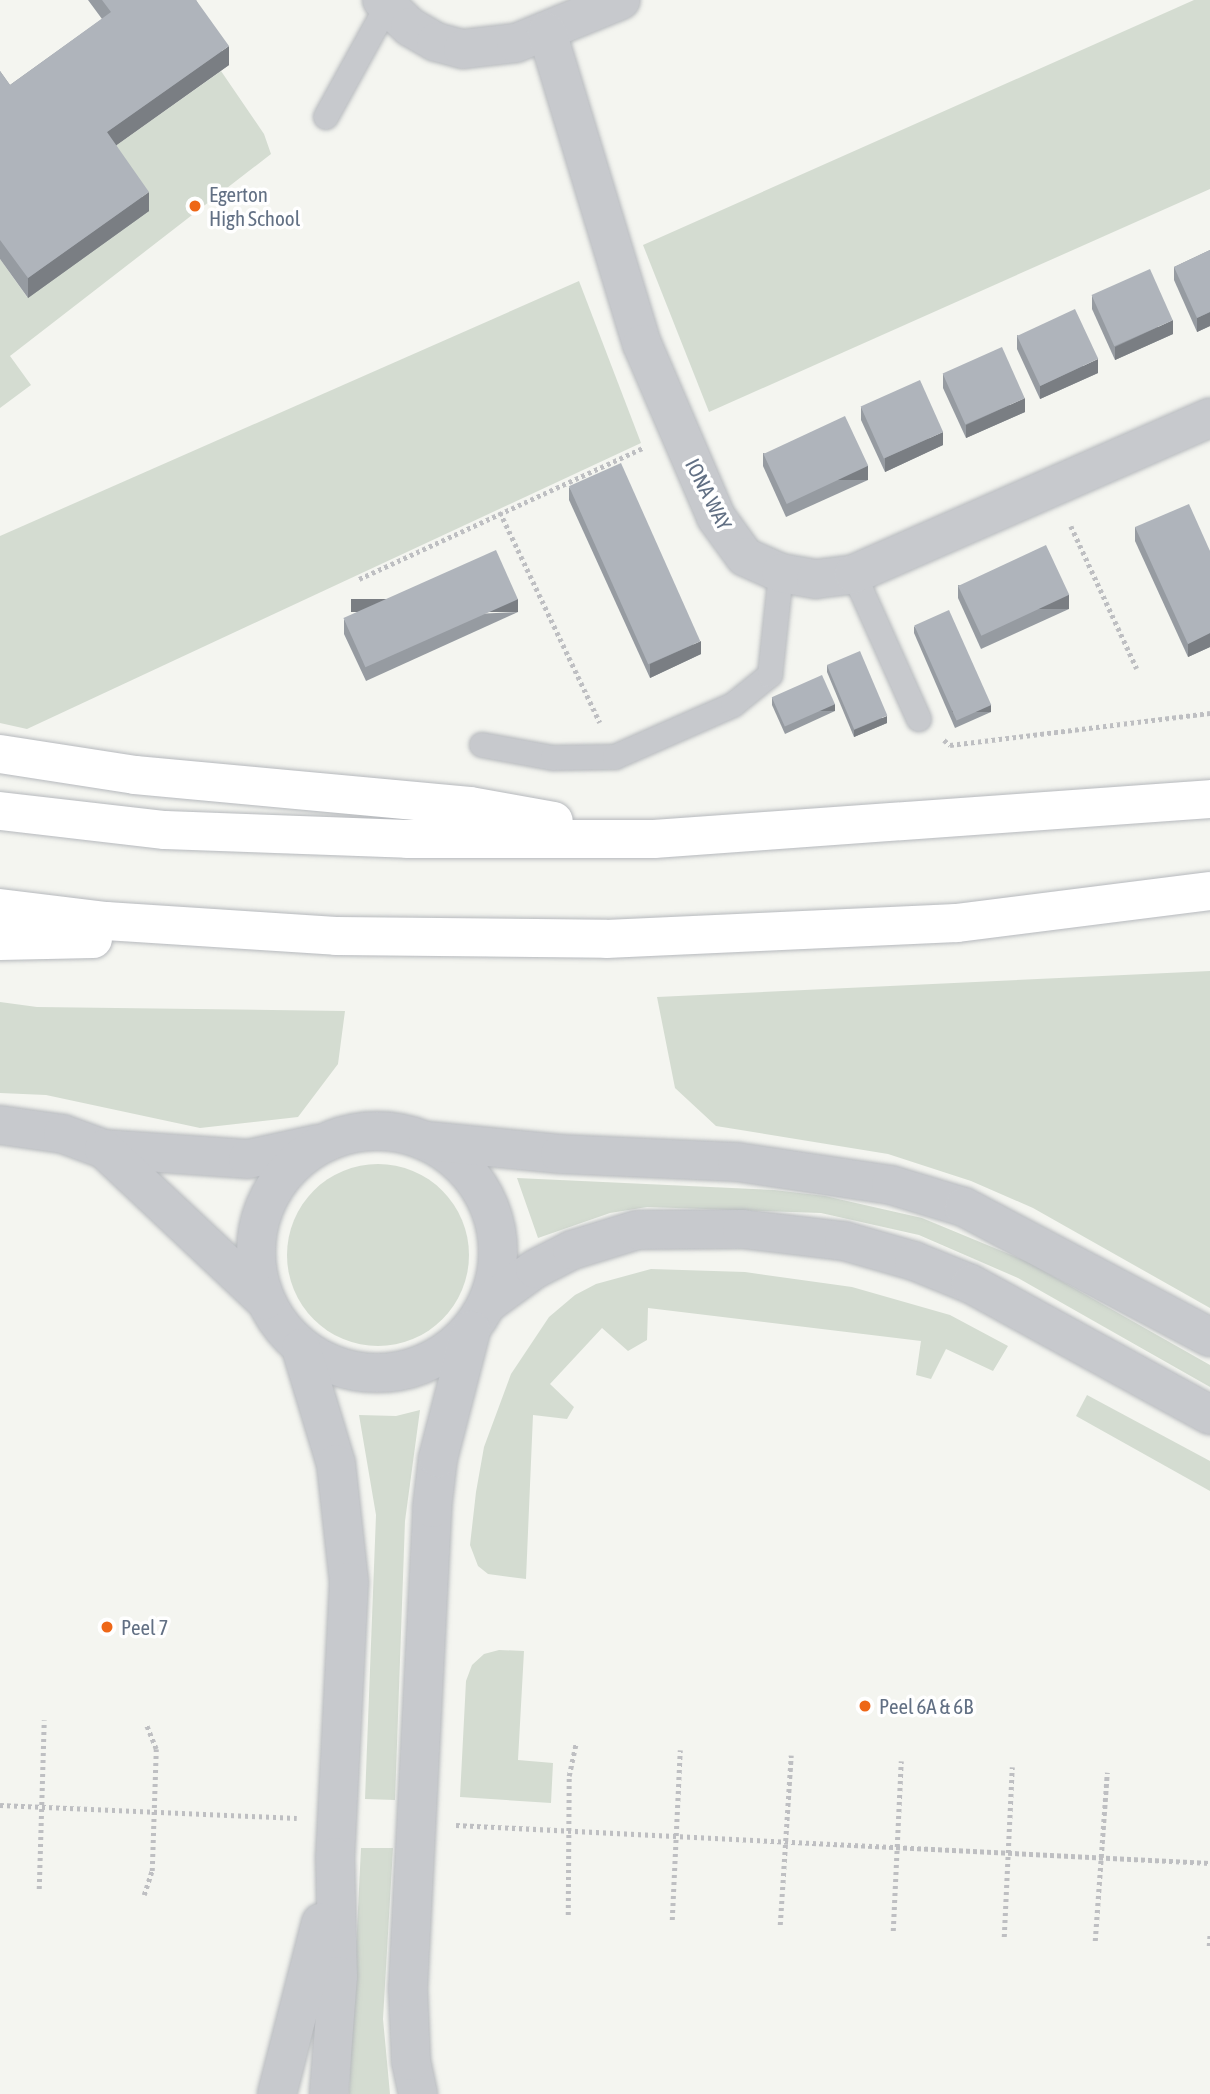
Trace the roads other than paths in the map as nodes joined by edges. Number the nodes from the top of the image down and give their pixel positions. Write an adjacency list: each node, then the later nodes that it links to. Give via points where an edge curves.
1 (621, 0): 3 (street)
2 (384, 3): 3 (street, via 436,42 463,49 492,49); 4 (lane)
3 (547, 32): 6 (street, IONA WAY, via 642,344 678,431 716,517 745,557)
4 (326, 117)
5 (1210, 418): 7 (street, IONA WAY)
6 (781, 573): 7 (street, IONA WAY, via 816,579); 9 (lane, via 769,675 733,705 615,757 553,758)
7 (854, 574): 8 (lane)
8 (919, 719)
9 (482, 745)
10 (0, 754): 13 (highway, via 135,775 470,806)
11 (1210, 799): 13 (highway)
12 (0, 811): 13 (highway, via 166,830 407,839)
13 (653, 839)
14 (1210, 891): 16 (highway, via 930,924 606,939)
15 (0, 908): 16 (highway, via 106,921)
16 (336, 936): 17 (highway)
17 (0, 941)
18 (0, 1125): 21 (street, via 64,1134)
19 (428, 1142): 20 (street, via 394,1131 358,1132); 23 (street, via 461,1163 484,1193 497,1229 498,1268); 24 (street, via 737,1162 891,1185 964,1207)
20 (323, 1143): 21 (street, via 248,1159); 22 (street, via 293,1164 278,1183 258,1227 256,1264)
21 (104, 1149): 22 (street)
22 (265, 1300): 25 (street, via 280,1326)
23 (479, 1317): 25 (street, via 443,1355 408,1370 371,1374 334,1366); 26 (street, via 534,1269 572,1250 637,1230 742,1229 844,1241 914,1261 971,1284); 30 (street, via 438,1458 432,1508 408,2024)
24 (1210, 1337)
25 (301, 1348): 27 (street, via 337,1464 346,1522 349,1582)
26 (1210, 1415)
27 (335, 1857): 28 (street, via 310,1979); 29 (street, via 338,1976)
28 (277, 2094)
29 (329, 2094)
30 (418, 2094)

